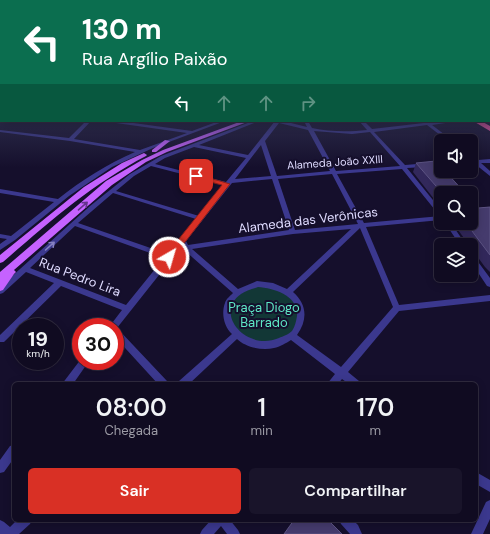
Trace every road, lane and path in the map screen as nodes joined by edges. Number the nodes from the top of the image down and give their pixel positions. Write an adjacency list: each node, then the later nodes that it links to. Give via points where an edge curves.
1 (88, 122): 24 (street)
2 (116, 122): 15 (street)
3 (153, 122): 15 (street)
4 (220, 122): 21 (street)
5 (228, 122): 29 (main road)
6 (244, 122): 16 (main road)
7 (254, 122): 23 (street)
8 (277, 122): 25 (street)
9 (282, 122): 17 (street)
10 (307, 122): 17 (street)
11 (362, 122): 20 (street)
12 (440, 122): 14 (street)
13 (478, 122): 18 (highway)
14 (427, 123): 20 (street); 22 (street)
15 (150, 126): 21 (street)
16 (225, 129): 23 (main road); 30 (main road)
17 (311, 130): 20 (street); 39 (street)
18 (490, 130)
19 (0, 131): 24 (street)
20 (372, 131): 38 (street)
21 (195, 132): 26 (street)
22 (442, 134)
23 (215, 136): 27 (street)
24 (70, 140): 31 (street)
25 (262, 140): 32 (street); 41 (street)
26 (167, 141): 29 (main road); 31 (street)
27 (193, 145): 28 (street); 32 (street)
28 (184, 149): 30 (main road); 35 (street)
29 (154, 151): 47 (main road, via 126,163 99,180)
30 (165, 151): 50 (main road, one-way to 30, via 109,183)
31 (140, 152): 45 (street, via 90,178)
32 (248, 158): 42 (street)
33 (490, 161): 34 (street)
34 (478, 162)
35 (150, 164): 42 (street, Alameda João XXIII); 44 (street)
36 (434, 165): 38 (street, Alameda João XXIII)
37 (478, 165): 40 (street)
38 (404, 167): 39 (street, Alameda João XXIII); 46 (street)
39 (334, 172): 41 (street, Alameda João XXIII); 51 (street)
40 (490, 174)
41 (274, 177): 42 (street, Alameda João XXIII); 54 (street)
42 (228, 182): 48 (street)
43 (0, 190): 45 (street)
44 (111, 191): 48 (street); 50 (street)
45 (60, 200): 56 (street)
46 (434, 205)
47 (58, 213): 50 (main road, via 61,218); 52 (main road)
48 (200, 218): 57 (street)
49 (434, 219): 51 (street, Alameda das Verônicas)
50 (71, 221): 53 (main road); 60 (street); 62 (street, one-way to 50)
51 (360, 225): 54 (street, Alameda das Verônicas); 70 (street); 73 (street)
52 (41, 226): 53 (main road, via 52,226); 61 (main road)
53 (53, 231): 62 (main road)
54 (293, 232): 59 (street, Alameda das Verônicas)
55 (0, 236): 56 (street)
56 (12, 238): 58 (street)
57 (182, 240): 59 (street); 60 (street)
58 (0, 248)
59 (186, 248): 69 (street)
60 (169, 257): 72 (street)
61 (0, 260)
62 (21, 265): 64 (main road); 65 (street, Rua Pedro Lira); 67 (main road); 68 (street)
63 (478, 267): 66 (street)
64 (0, 277)
65 (60, 282): 72 (street, Rua Pedro Lira); 77 (street)
66 (490, 284)
67 (0, 287)
68 (0, 291)
69 (237, 292): 70 (street, via 246,286 268,284); 75 (street, via 226,308 229,327)
70 (288, 292): 76 (street, via 300,308 301,318)
71 (490, 298): 73 (street)
72 (128, 308): 74 (street)
73 (397, 308): 80 (street)
74 (120, 318)
75 (236, 335): 76 (street, via 246,342 258,345 277,344); 83 (street)
76 (292, 336): 80 (street)
77 (1, 339)
78 (124, 340): 82 (street)
79 (78, 370): 81 (street)
80 (341, 373): 84 (street); 85 (street)
81 (69, 382)
82 (162, 382)
83 (184, 382)
84 (334, 382)
85 (353, 382)
86 (12, 453): 87 (street)
87 (0, 468)
88 (478, 478): 89 (street)
89 (490, 487)
90 (490, 506): 100 (street)
91 (24, 522): 96 (street)
92 (216, 522): 97 (street)
93 (225, 522): 98 (street)
94 (347, 522): 99 (street)
95 (0, 526): 96 (street)
96 (9, 534)
97 (206, 534)
98 (234, 534)
99 (356, 534)
100 (477, 534)

